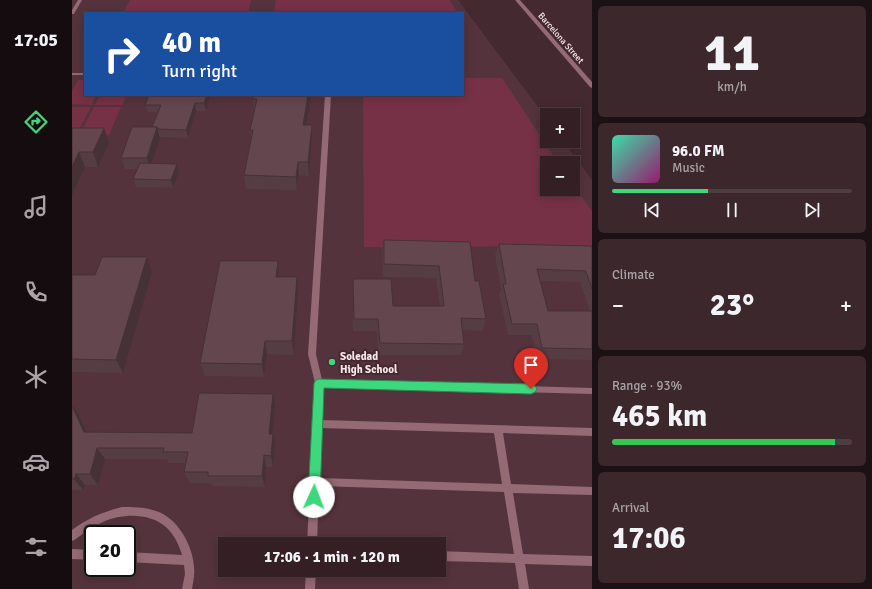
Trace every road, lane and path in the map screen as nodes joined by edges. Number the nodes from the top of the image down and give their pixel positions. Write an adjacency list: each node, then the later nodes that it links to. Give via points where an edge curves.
1 (80, 0): 3 (lane)
2 (517, 0): 6 (street, Barcelona Street)
3 (72, 13)
4 (72, 74): 5 (lane)
5 (84, 74)
6 (592, 86)
7 (328, 96): 8 (lane, via 312,354)
8 (319, 383): 9 (lane); 10 (lane)
9 (592, 391)
10 (318, 424): 11 (lane); 13 (lane)
11 (498, 429): 12 (lane); 14 (lane)
12 (592, 432)
13 (315, 482): 14 (lane); 17 (lane)
14 (507, 488): 15 (lane); 22 (lane)
15 (592, 491)
16 (72, 536): 23 (lane, via 80,528 98,518 135,510 152,514 167,522 178,534)
17 (312, 537)
18 (72, 554): 19 (lane)
19 (84, 555)
20 (446, 556): 22 (lane)
21 (136, 557): 23 (lane)
22 (519, 559): 24 (lane); 28 (lane)
23 (189, 560): 26 (lane)
24 (592, 561)
25 (311, 577): 27 (lane)
26 (187, 589)
27 (310, 589)
28 (524, 589)

